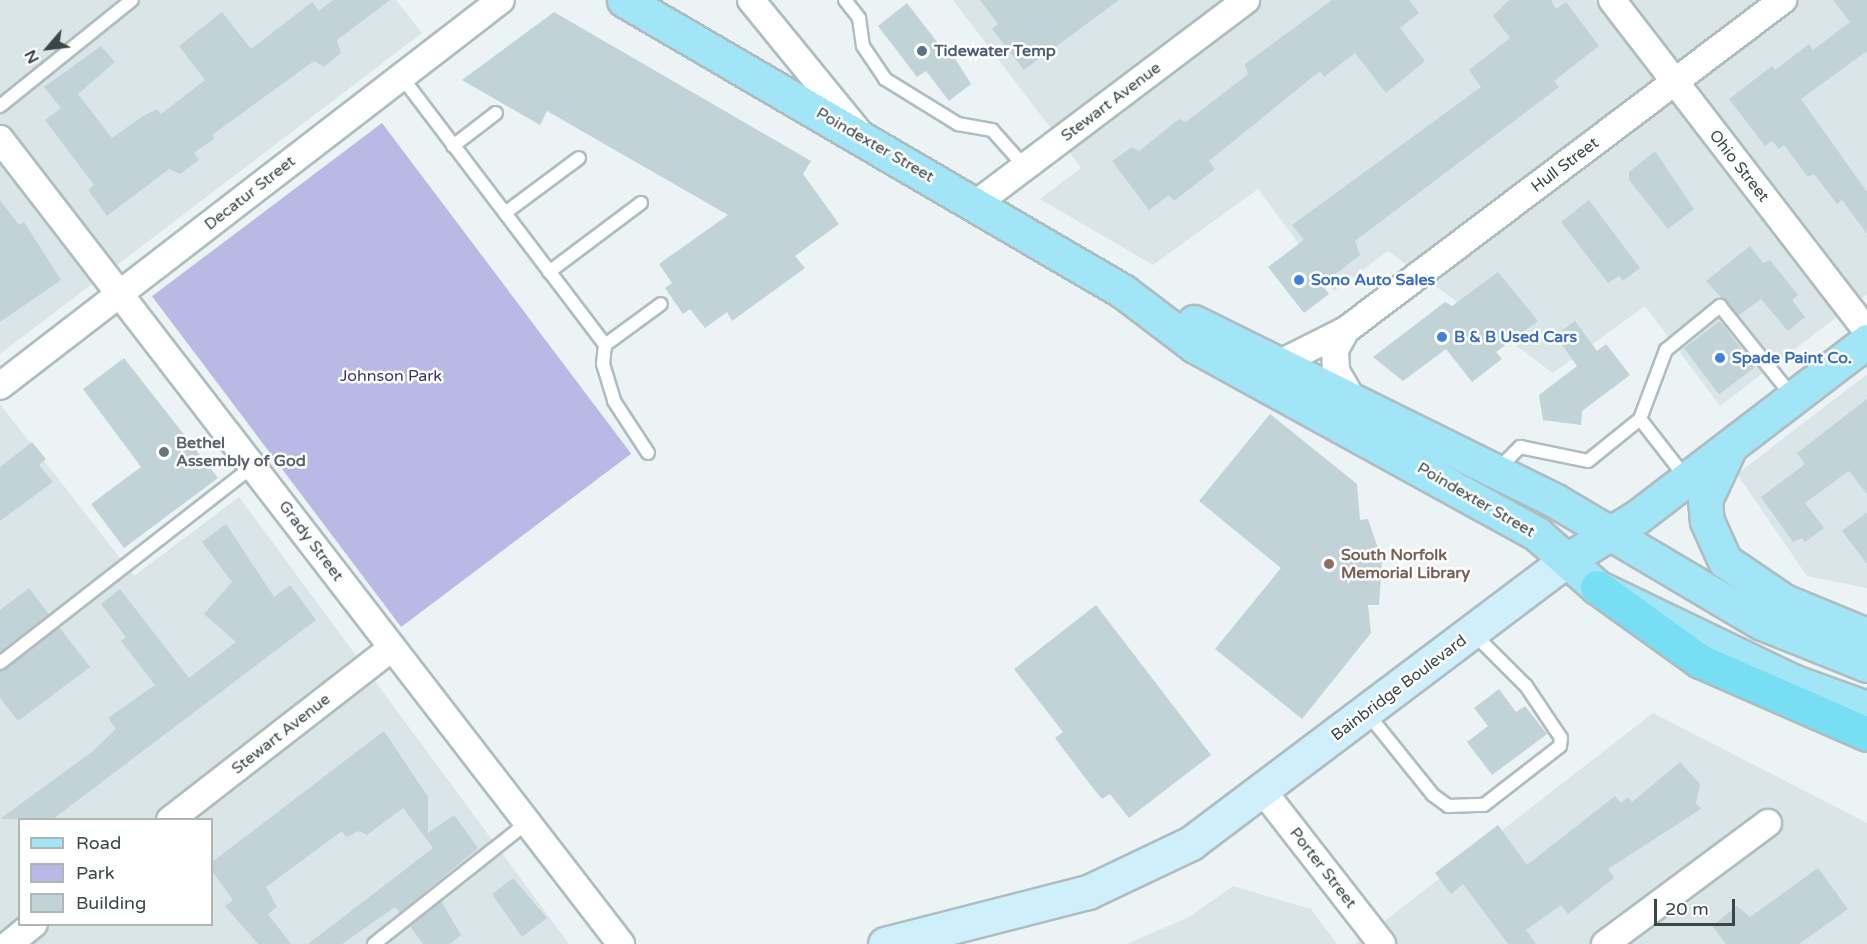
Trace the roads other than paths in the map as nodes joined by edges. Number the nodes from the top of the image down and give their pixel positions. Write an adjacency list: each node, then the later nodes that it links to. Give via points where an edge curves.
1 (132, 0): 11 (lane)
2 (501, 0): 9 (street, Decatur Street)
3 (624, 0): 14 (main road, Poindexter Street)
4 (751, 0): 14 (street)
5 (845, 0): 17 (lane, via 859,18 863,46 885,78 958,124 992,130)
6 (1246, 0): 17 (street, Stewart Avenue)
7 (1612, 0): 10 (street, Ohio Street)
8 (1783, 0): 10 (street, Hull Street)
9 (401, 76): 15 (lane); 23 (street, Decatur Street)
10 (1674, 83): 25 (street, Hull Street); 26 (street, Ohio Street)
11 (0, 106)
12 (496, 113): 15 (lane)
13 (0, 139): 23 (street, Grady Street)
14 (866, 141): 19 (main road, Poindexter Street)
15 (453, 146): 20 (lane)
16 (579, 158): 20 (lane)
17 (1025, 167): 19 (street, Stewart Avenue)
18 (641, 202): 21 (lane)
19 (977, 203): 22 (main road, Poindexter Street)
20 (505, 213): 21 (lane)
21 (549, 272): 28 (lane)
22 (1124, 292): 29 (main road, Poindexter Street); 40 (main road, Poindexter Street, via 1196,346 1537,534)
23 (119, 295): 30 (street, Decatur Street); 36 (street, Grady Street)
24 (661, 304): 28 (lane)
25 (1346, 330): 29 (street, Hull Street); 31 (street, via 1335,350 1336,371)
26 (1867, 331)
27 (1867, 341): 32 (main road, Bainbridge Boulevard)
28 (605, 345): 35 (lane, via 603,364 614,400)
29 (1280, 363): 31 (main road, Poindexter Street)
30 (0, 386)
31 (1351, 397): 37 (main road, Poindexter Street)
32 (1793, 398): 33 (lane, via 1720,306 1666,350); 34 (main road, Bainbridge Boulevard)
33 (1640, 419): 37 (lane, via 1587,461 1520,447); 38 (lane)
34 (1730, 446): 38 (main road, Bainbridge Boulevard); 43 (main road, via 1705,500 1707,520 1725,561 1784,601)
35 (648, 453)
36 (254, 465): 44 (street, Grady Street); 45 (lane)
37 (1496, 471): 39 (main road, Poindexter Street)
38 (1687, 479): 39 (main road, Bainbridge Boulevard)
39 (1609, 533): 40 (main road, Bainbridge Boulevard); 46 (main road, Poindexter Street, via 1762,623)
40 (1567, 560): 41 (main road, Poindexter Street); 42 (street, Bainbridge Boulevard)
41 (1596, 587): 47 (main road, Poindexter Street, via 1792,681); 49 (highway, via 1700,661)
42 (1472, 632): 48 (street, Bainbridge Boulevard); 48 (lane, via 1526,686 1562,738 1560,746 1484,805 1448,806)
43 (1867, 635)
44 (392, 648): 51 (street, Stewart Avenue); 52 (street, Grady Street)
45 (0, 663)
46 (1867, 665)
47 (1867, 708)
48 (1366, 712): 50 (street, Bainbridge Boulevard)
49 (1867, 734)
50 (1263, 791): 58 (street, Bainbridge Boulevard, via 1191,843 1088,892); 59 (street, Porter Street)
51 (171, 818)
52 (528, 822): 56 (lane); 57 (street, Grady Street)
53 (1768, 823): 60 (street)
54 (32, 926): 55 (street)
55 (9, 944)
56 (374, 944)
57 (621, 944)
58 (885, 944)
59 (1382, 944)
60 (1605, 944)

